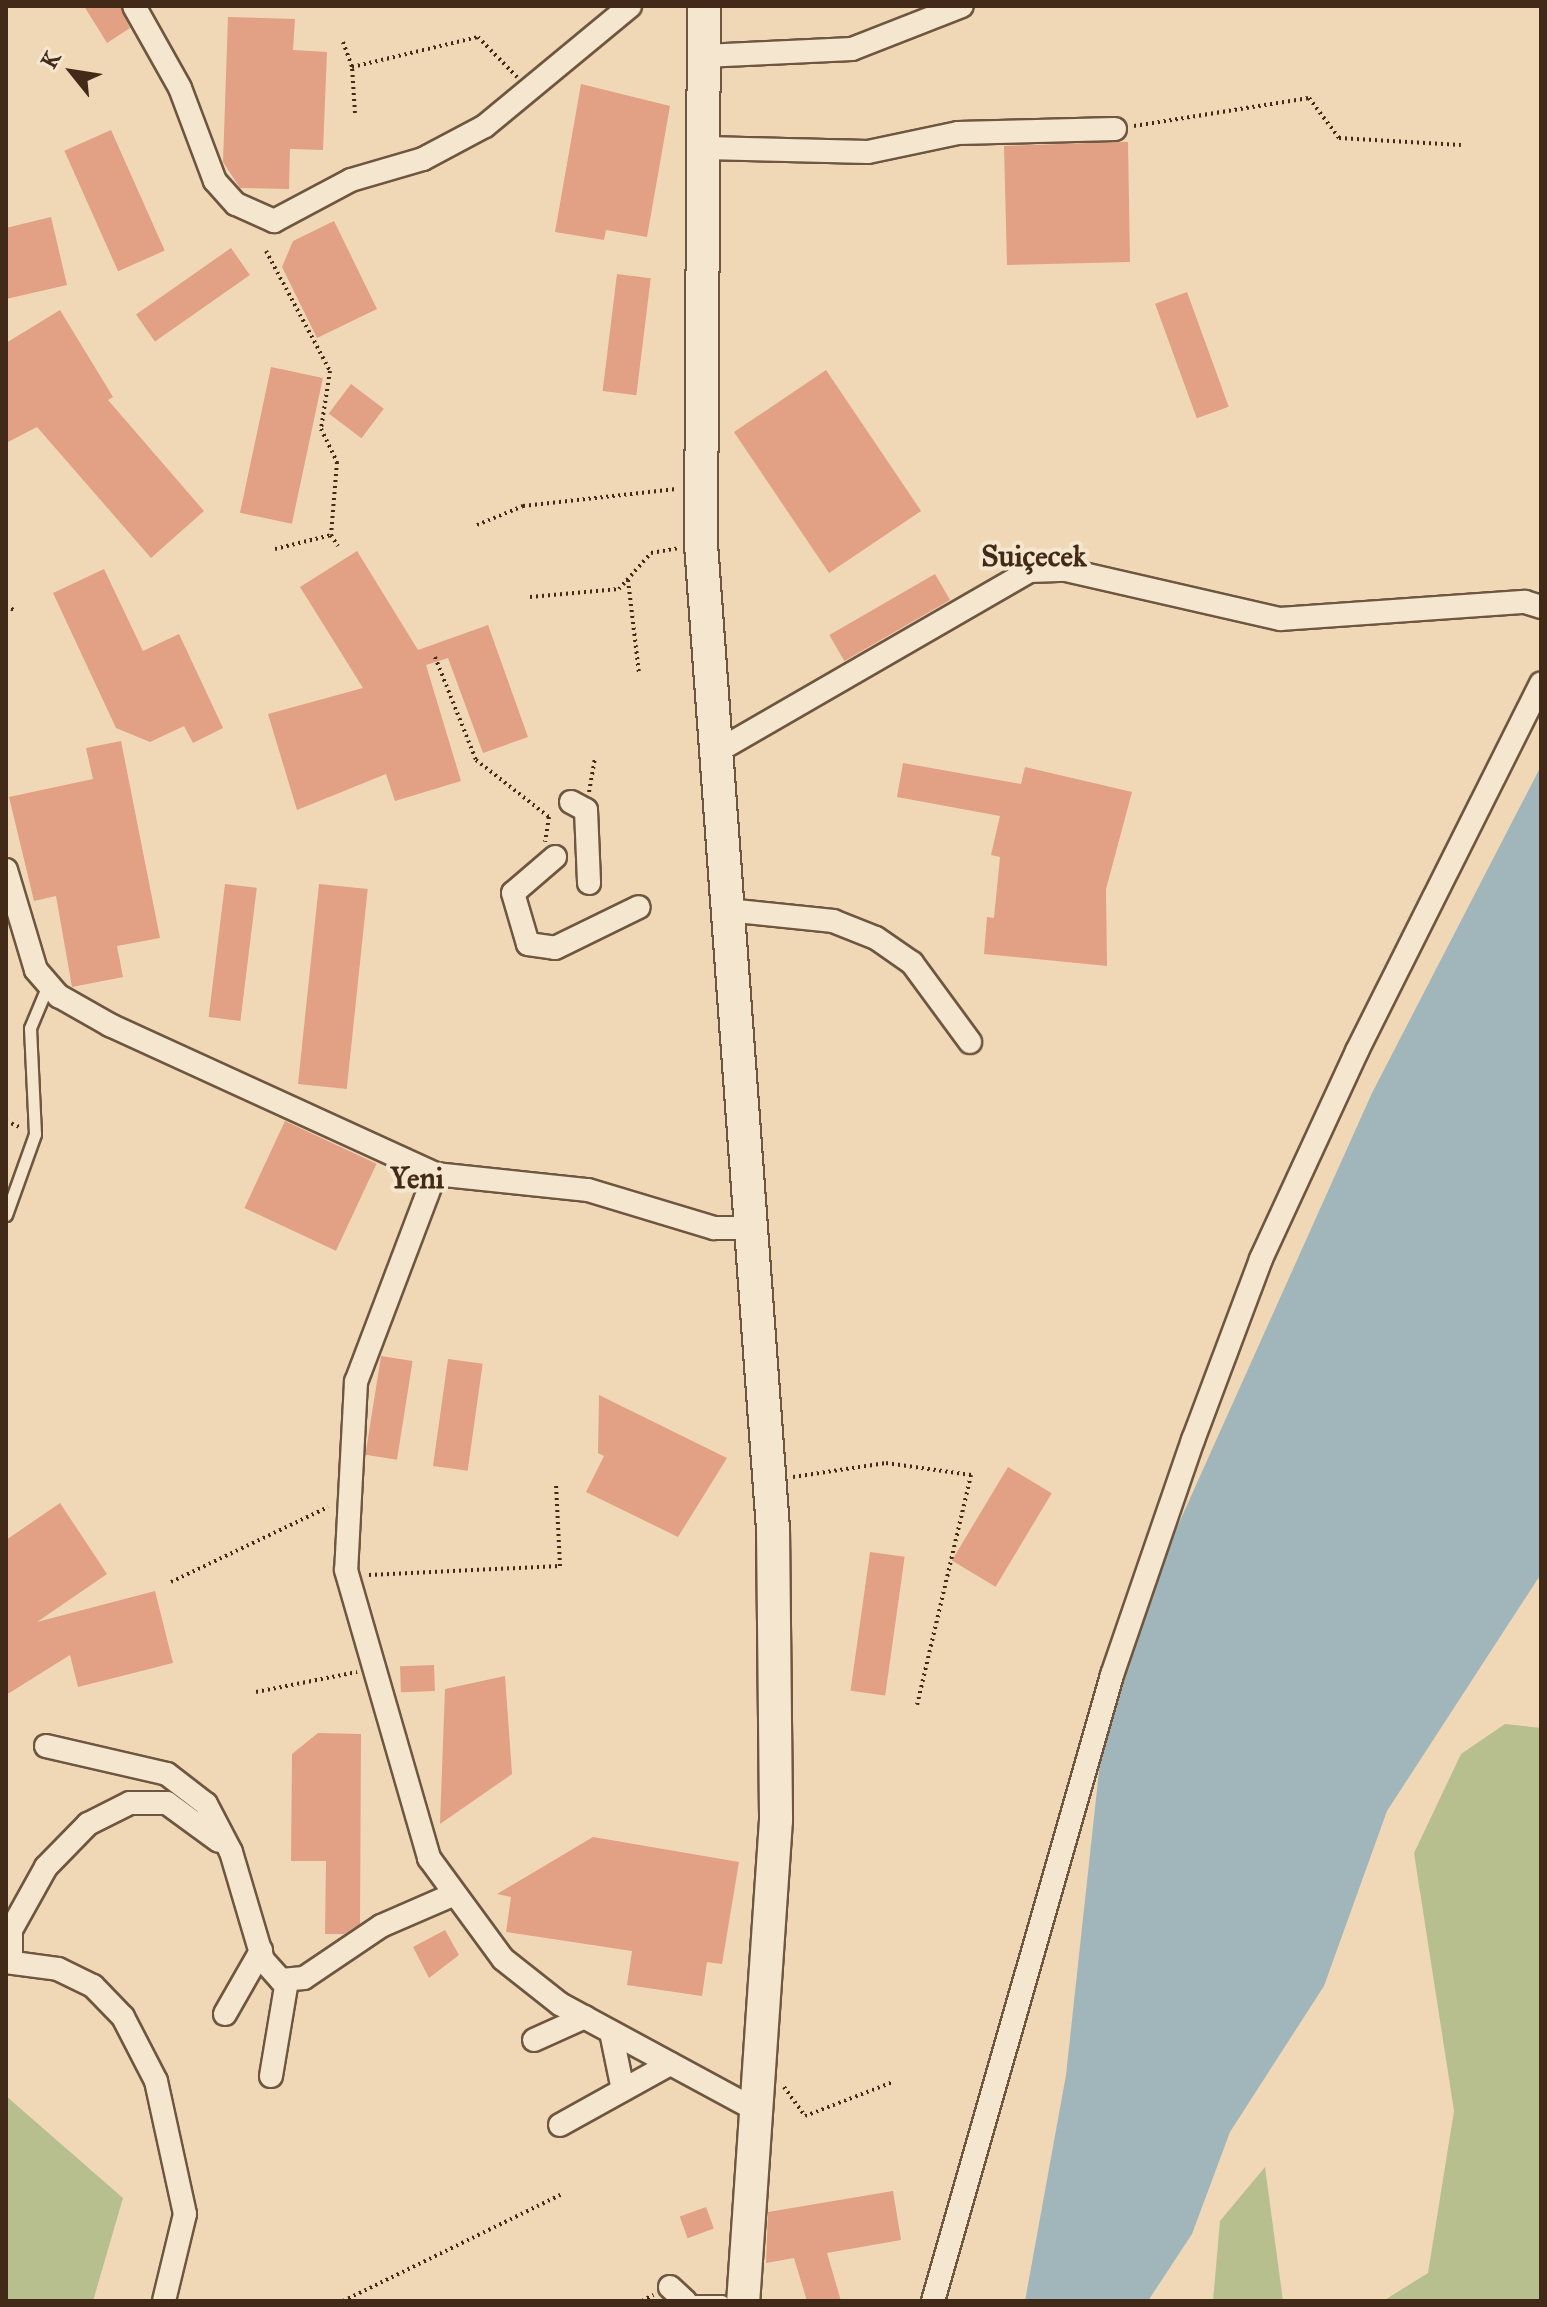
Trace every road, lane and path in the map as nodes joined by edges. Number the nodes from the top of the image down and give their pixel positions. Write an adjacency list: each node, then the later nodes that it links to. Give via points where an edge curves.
1 (134, 6): 8 (street, via 180,88 215,181 236,204 274,221 351,180 423,159 485,126)
2 (630, 6): 8 (street)
3 (704, 6): 6 (street)
4 (962, 6): 6 (street, via 852,49)
5 (343, 42): 7 (path)
6 (704, 56): 12 (street)
7 (352, 67): 8 (path, via 478,37); 9 (path)
8 (530, 90)
9 (355, 113)
10 (1115, 129): 11 (path, via 1309,98 1339,138); 12 (street, via 958,133 868,152)
11 (1461, 145)
12 (705, 148): 14 (street)
13 (266, 251): 16 (path, via 330,371 321,429 337,462)
14 (698, 485): 15 (path, via 623,500 523,506); 17 (street)
15 (477, 525)
16 (331, 535): 18 (path); 19 (path)
17 (701, 544): 20 (path, via 651,553); 28 (street)
18 (338, 546)
19 (275, 549)
20 (628, 580): 21 (path, via 619,589); 26 (path)
21 (530, 597)
22 (6, 606): 24 (path)
23 (1541, 607): 28 (street, via 1525,602 1280,619 1066,570 1029,571)
24 (16, 611)
25 (435, 657): 31 (path, via 476,760 549,817)
26 (639, 673)
27 (1541, 684): 72 (street, via 1261,1259 1112,1675)
28 (716, 752): 35 (street)
29 (595, 759): 30 (path)
30 (579, 806): 33 (street)
31 (549, 855): 34 (street, via 513,893 528,944 555,948)
32 (6, 870): 36 (street, via 22,935)
33 (589, 883)
34 (639, 907)
35 (727, 910): 37 (street, via 833,921 876,938 912,963); 40 (street)
36 (48, 985): 38 (street, via 110,1025); 39 (lane, via 30,1028 33,1145)
37 (970, 1042)
38 (435, 1174): 40 (street, via 588,1190 714,1228); 43 (street, via 356,1382)
39 (6, 1215)
40 (749, 1228): 41 (street)
41 (771, 1481): 48 (path, via 886,1463 971,1475); 59 (street, via 776,1820)
42 (556, 1483): 44 (path, via 560,1566)
43 (348, 1497): 44 (street); 45 (path)
44 (347, 1576): 46 (street)
45 (171, 1582)
46 (375, 1669): 47 (path); 51 (street, via 415,1817)
47 (256, 1692)
48 (917, 1705)
49 (46, 1746): 50 (street, via 167,1774 206,1804)
50 (231, 1852): 52 (street); 53 (street, via 167,1803 130,1803 88,1824 46,1867 11,1930)
51 (450, 1896): 54 (street, via 381,1926 304,1978); 56 (street, via 503,1959)
52 (261, 1951): 54 (street); 55 (street)
53 (8, 1961): 68 (street, via 93,1986 123,2017 156,2081 185,2214)
54 (287, 1980): 61 (street)
55 (225, 2014)
56 (585, 2017): 57 (street); 58 (street)
57 (611, 2032): 60 (street); 63 (street)
58 (534, 2040)
59 (760, 2052): 62 (path, via 805,2116); 64 (street)
60 (670, 2064): 63 (street); 64 (street)
61 (271, 2076)
62 (893, 2082)
63 (623, 2090): 65 (street)
64 (754, 2109): 71 (street)
65 (560, 2125)
66 (560, 2195): 69 (path)
67 (681, 2296): 70 (lane)
68 (164, 2301)
69 (343, 2301)
70 (722, 2301)
71 (743, 2301)
72 (933, 2301)

